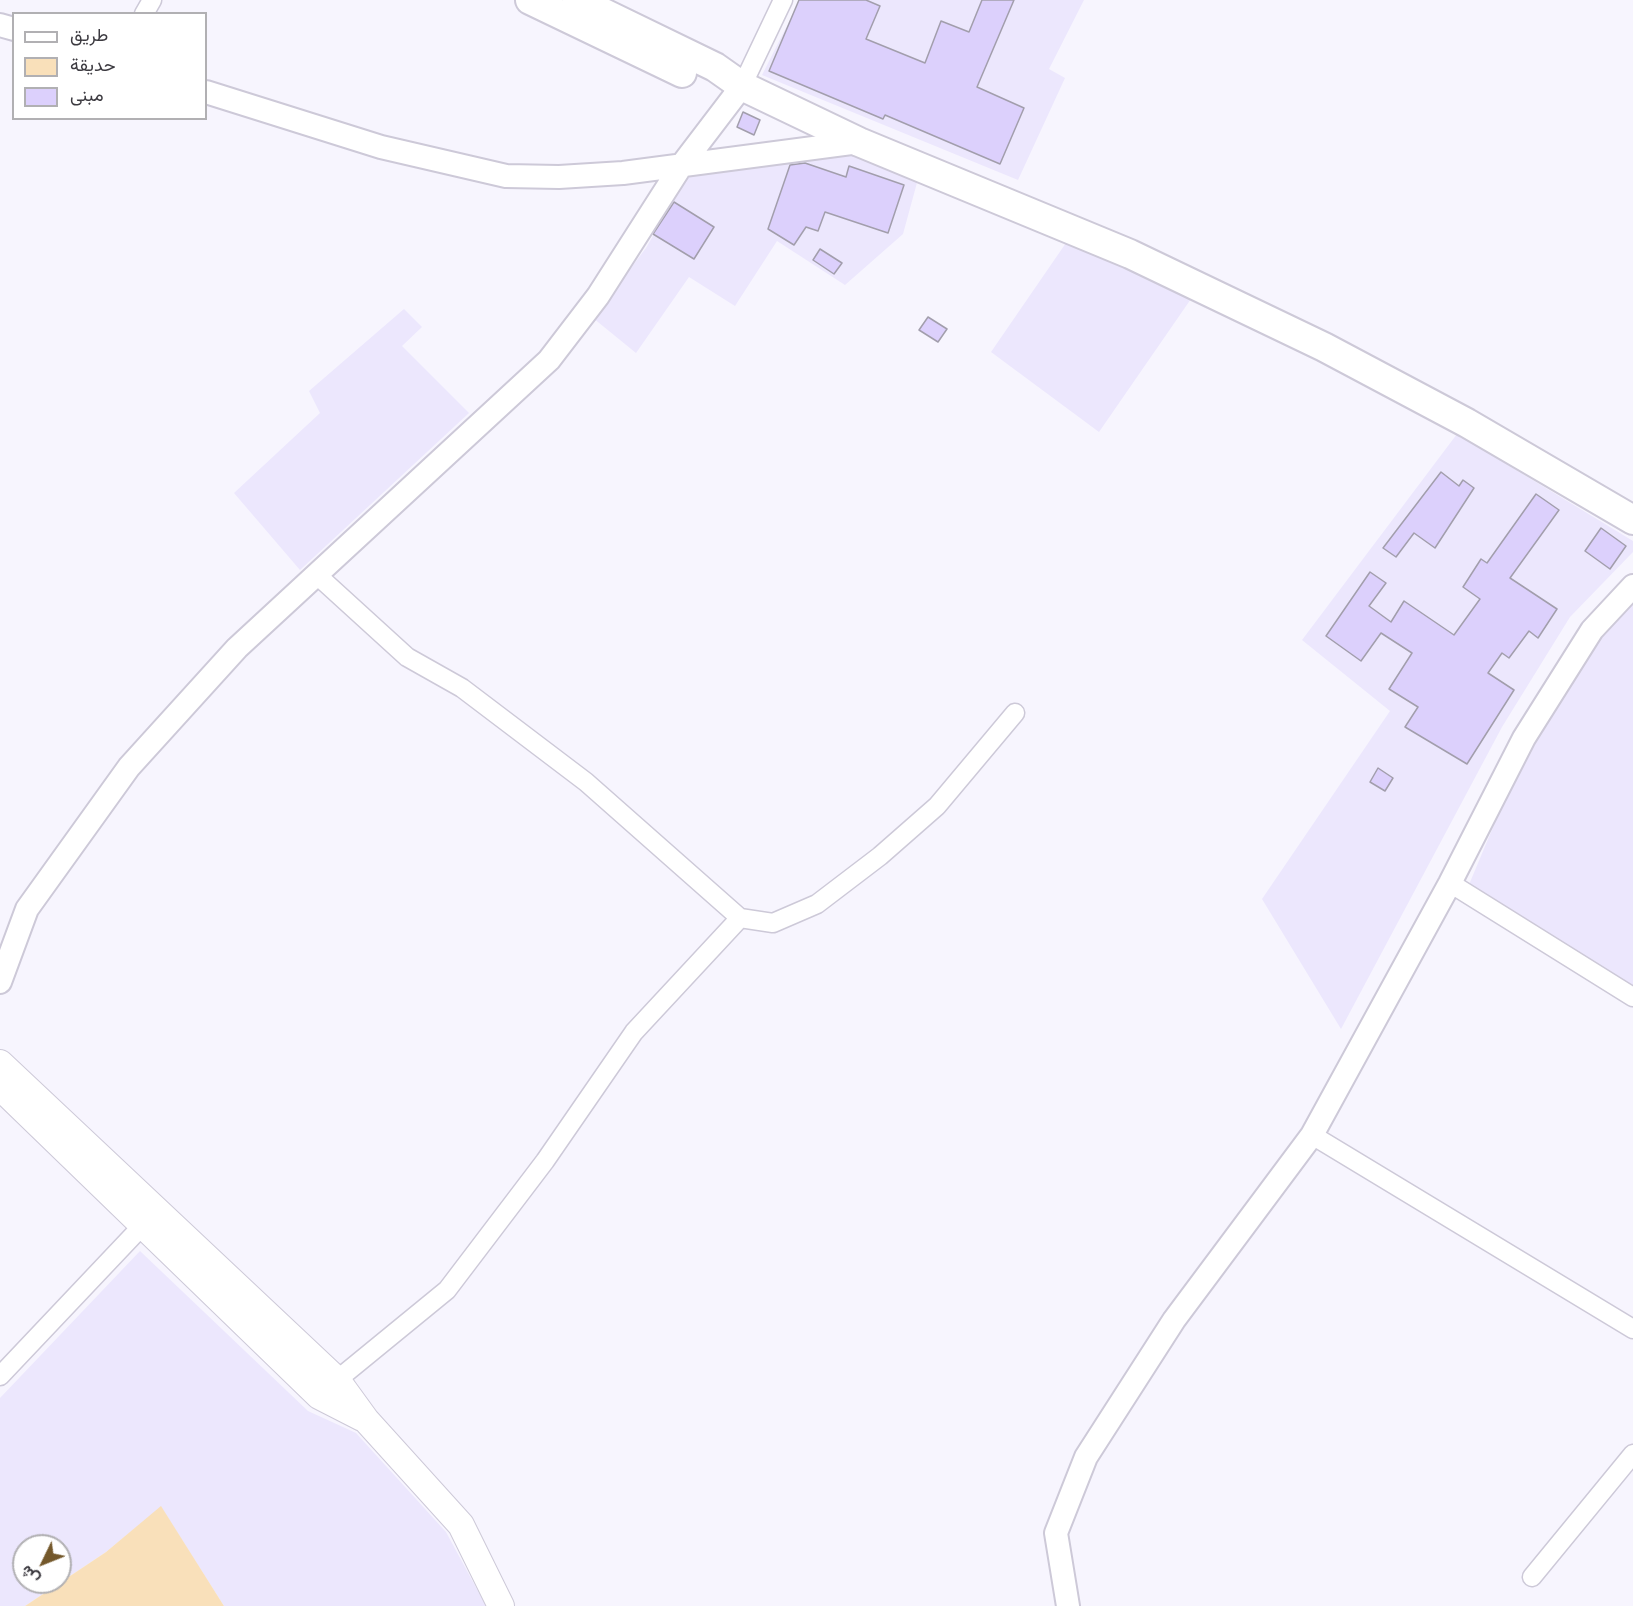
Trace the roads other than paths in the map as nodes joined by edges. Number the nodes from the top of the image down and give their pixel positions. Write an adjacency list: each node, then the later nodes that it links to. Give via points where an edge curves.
1 (530, 0): 4 (main road, via 701,82)
2 (577, 0): 4 (main road, via 715,67)
3 (783, 0): 4 (street)
4 (742, 86): 6 (main road); 7 (street)
5 (207, 92): 7 (street, via 381,147 506,177 570,177)
6 (859, 142): 7 (street); 8 (main road, via 1130,254 1324,347 1467,423)
7 (681, 166): 9 (street, via 598,296 549,360)
8 (1633, 520)
9 (317, 575): 13 (street, via 407,657 462,688 586,782); 14 (street, via 237,648 129,767 27,909)
10 (1633, 586): 12 (street, via 1592,630 1524,738)
11 (1015, 713): 13 (street, via 937,806 826,897 773,923)
12 (1450, 884): 15 (street); 18 (street)
13 (741, 918): 22 (street, via 634,1032 545,1161 447,1290)
14 (0, 982)
15 (1633, 997)
16 (0, 1063): 22 (main road)
17 (0, 1087): 19 (main road)
18 (1312, 1135): 20 (street); 27 (street, via 1174,1320 1086,1457 1056,1533)
19 (143, 1225): 21 (street); 23 (main road, via 319,1395)
20 (1633, 1329)
21 (0, 1376)
22 (337, 1380): 23 (main road)
23 (366, 1420): 26 (main road, via 461,1525)
24 (1633, 1454): 25 (street)
25 (1532, 1577)
26 (501, 1606)
27 (1068, 1606)

